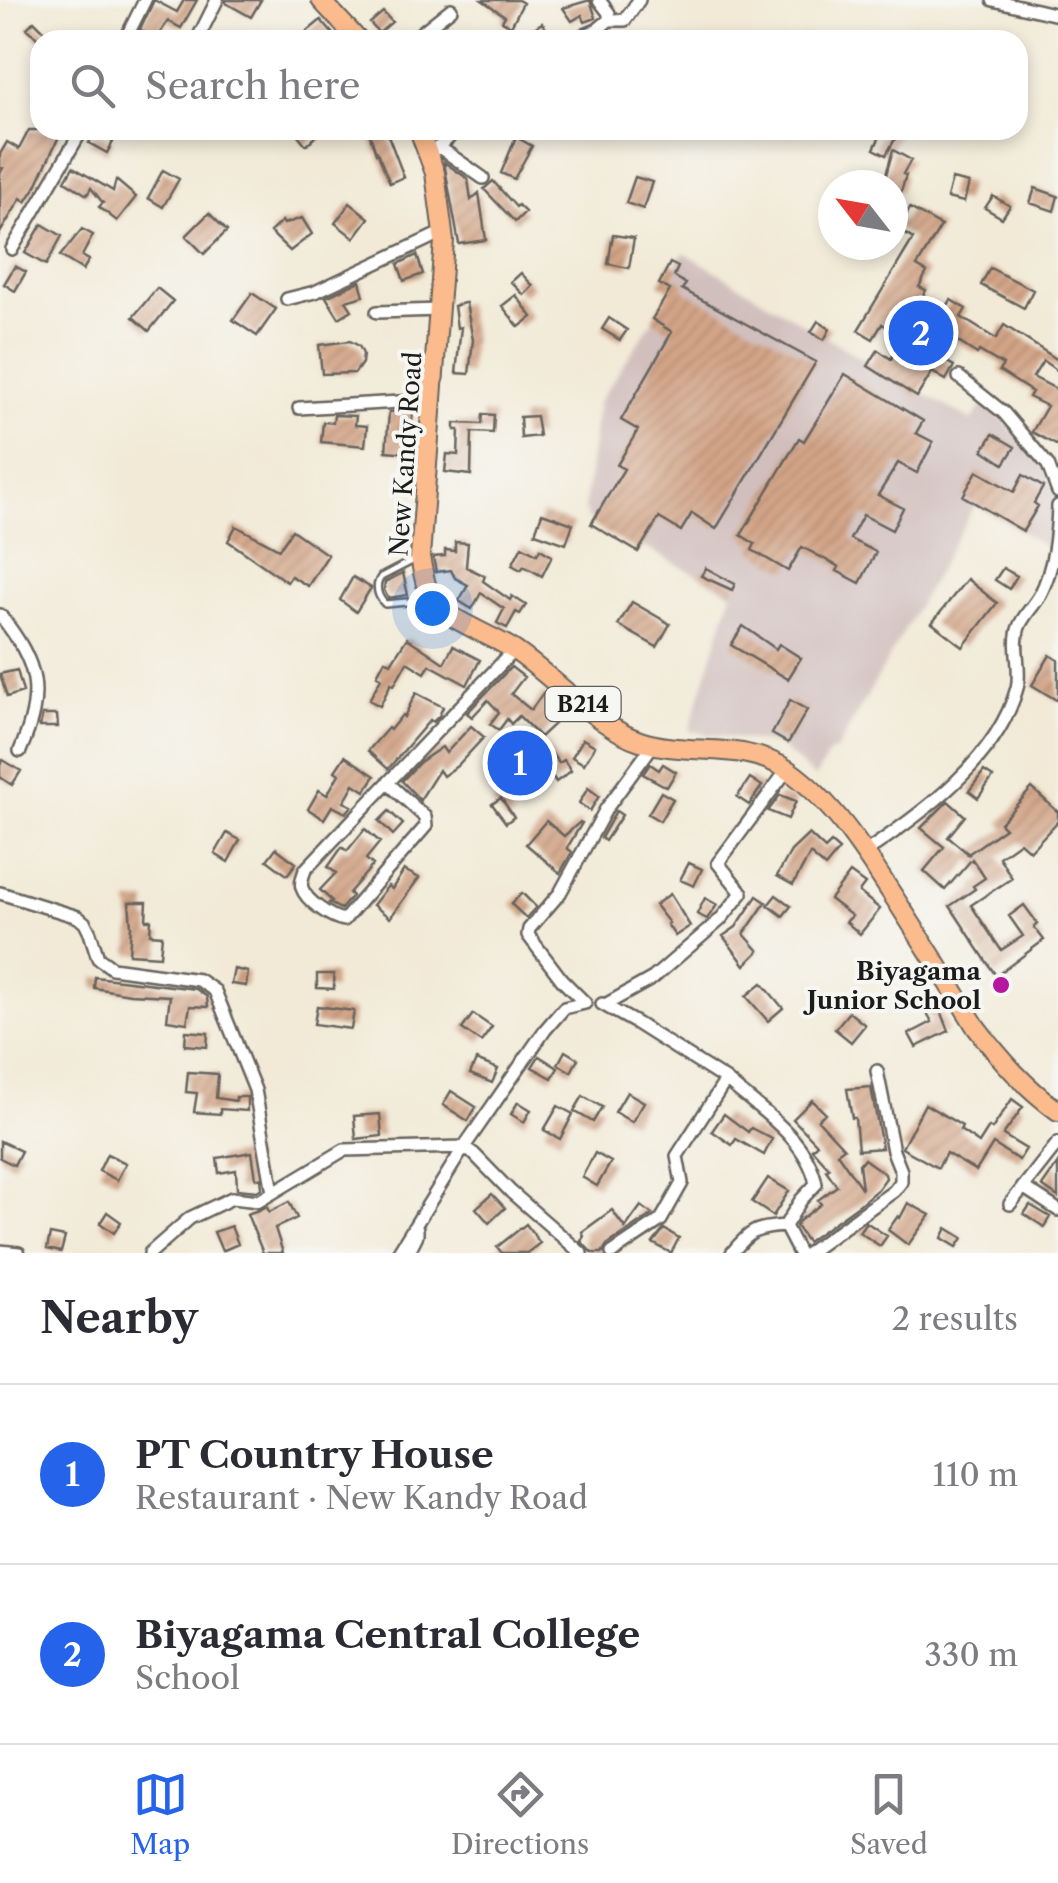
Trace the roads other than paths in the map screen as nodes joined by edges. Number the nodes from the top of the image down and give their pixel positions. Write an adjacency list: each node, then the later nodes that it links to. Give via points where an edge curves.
1 (145, 0): 10 (street)
2 (217, 0): 11 (street)
3 (321, 0): 12 (main road)
4 (598, 0): 9 (street)
5 (639, 0): 9 (street, via 625,20)
6 (993, 0): 8 (street)
7 (451, 9): 13 (street)
8 (1058, 15)
9 (609, 20): 14 (street)
10 (130, 30)
11 (201, 30)
12 (349, 30)
13 (425, 30)
14 (597, 30)
15 (76, 140): 21 (street)
16 (426, 140): 18 (main road, New Kandy Road)
17 (445, 140): 18 (street)
18 (433, 149): 19 (street); 20 (main road, New Kandy Road)
19 (483, 178)
20 (444, 232): 22 (street); 23 (main road, New Kandy Road)
21 (12, 249)
22 (286, 300)
23 (440, 310): 24 (street); 26 (main road, New Kandy Road)
24 (377, 312)
25 (960, 378): 28 (street, via 1004,413 1048,464)
26 (433, 400): 27 (street); 30 (main road, New Kandy Road)
27 (299, 408)
28 (1058, 492)
29 (1058, 506): 40 (street, via 1045,582 1018,629 1019,682 1009,712 947,791)
30 (420, 557): 31 (lane); 33 (main road, New Kandy Road)
31 (401, 566): 32 (lane); 33 (lane, via 380,577 380,599)
32 (398, 574)
33 (432, 599): 35 (main road, B214)
34 (0, 615): 37 (street, via 33,670 32,722)
35 (514, 650): 36 (main road, B214, via 606,725); 39 (street)
36 (652, 745): 38 (main road, B214, via 742,752); 42 (street, via 606,808 560,894 529,930)
37 (20, 751)
38 (786, 770): 40 (main road, B214, via 824,803); 43 (street, via 718,863 742,893 653,978)
39 (388, 783): 39 (street, via 425,817 426,826 344,920 330,918 302,890 305,870)
40 (864, 853): 46 (main road, B214, via 976,1027 1020,1081)
41 (0, 893): 50 (street, via 78,917 98,958 112,968 200,980 215,990 255,1090)
42 (585, 1003): 43 (street); 48 (street, via 564,1008 545,1030)
43 (605, 1004): 45 (street)
44 (877, 1071): 64 (street, via 901,1182)
45 (726, 1080): 54 (street, via 782,1129 814,1172 816,1184); 61 (street, via 677,1156 682,1182 661,1220)
46 (1058, 1112)
47 (1058, 1142): 49 (street)
48 (464, 1147): 50 (street, via 344,1150); 53 (street); 60 (street)
49 (1023, 1187): 51 (street); 52 (street)
50 (273, 1192): 57 (street, via 258,1201 232,1198 190,1218)
51 (1010, 1204)
52 (1058, 1210)
53 (417, 1224): 58 (street); 59 (street)
54 (785, 1226): 62 (street, via 759,1227); 63 (street)
55 (0, 1251): 56 (street)
56 (18, 1253)
57 (150, 1253)
58 (398, 1253)
59 (408, 1253)
60 (581, 1253)
61 (612, 1253)
62 (732, 1253)
63 (799, 1253)
64 (808, 1253)

